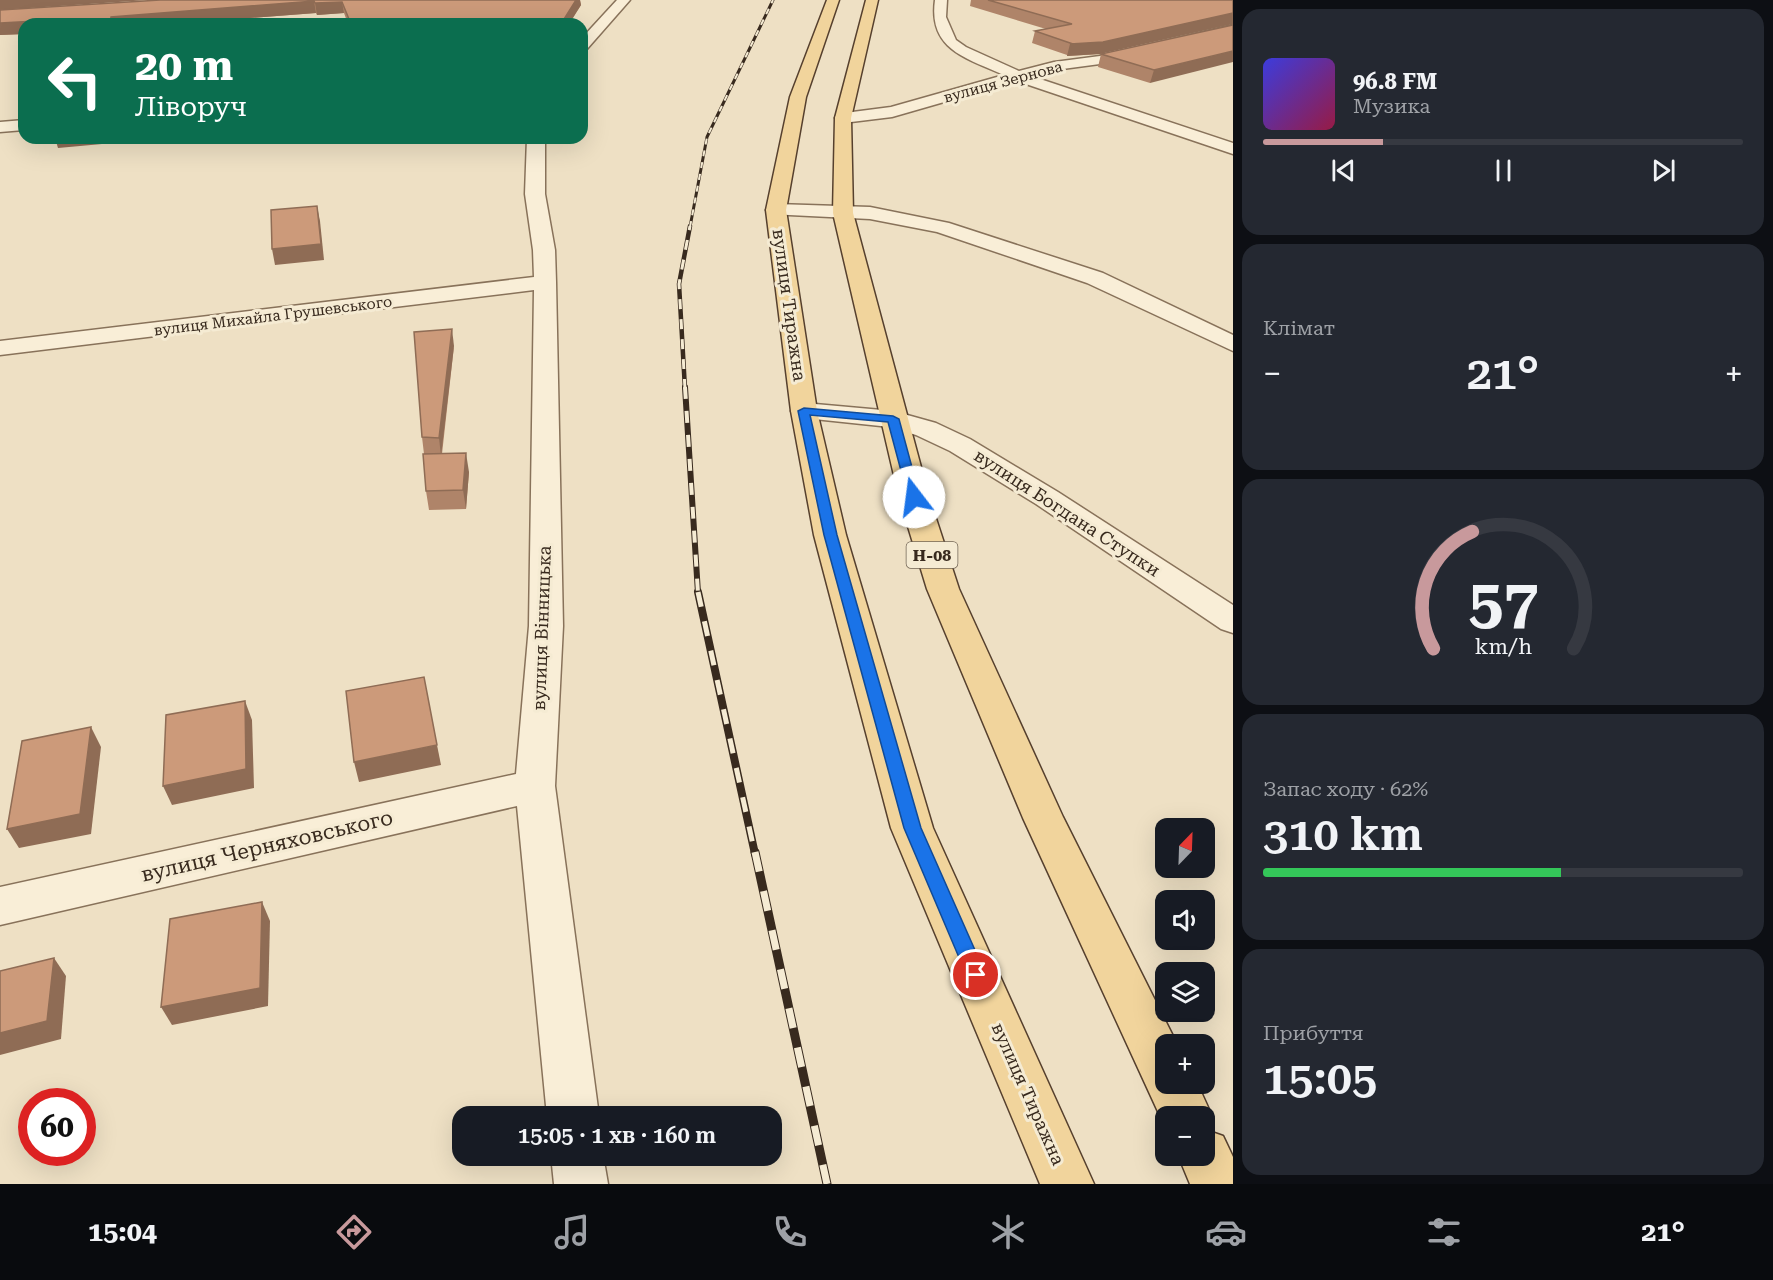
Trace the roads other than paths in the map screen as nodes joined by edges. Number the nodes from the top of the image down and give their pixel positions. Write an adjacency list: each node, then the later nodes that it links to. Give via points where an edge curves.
1 (624, 0): 6 (street)
2 (833, 0): 13 (main road, вулиця Тиражна, via 798,97)
3 (872, 0): 8 (main road, Н-08)
4 (941, 0): 7 (street, via 939,17 950,42)
5 (1233, 29): 7 (street, вулиця Зернова, via 1100,60 1054,66)
6 (588, 39)
7 (1020, 77): 8 (street, вулиця Зернова, via 892,112); 12 (street)
8 (843, 118): 14 (main road, Н-08)
9 (18, 126): 10 (street)
10 (0, 128)
11 (536, 144): 15 (street, вулиця Вінницька, via 535,194)
12 (1233, 149)
13 (776, 210): 14 (street); 18 (main road, вулиця Тиражна)
14 (843, 213): 16 (street, via 916,220 982,240 1095,278); 19 (main road, Н-08)
15 (545, 282): 17 (street, вулиця Михайла Грушевського); 21 (street, вулиця Вінницька, via 546,626)
16 (1233, 344)
17 (0, 348)
18 (804, 411): 19 (street, вулиця Богдана Ступки); 28 (main road, вулиця Тиражна, via 830,535 912,828)
19 (893, 419): 20 (street, вулиця Богдана Ступки, via 960,445); 23 (main road, Н-08, via 943,589 1043,818)
20 (1233, 621)
21 (535, 786): 22 (street, вулиця Черняховського); 24 (street, вулиця Вінницька)
22 (0, 906)
23 (1155, 1051)
24 (572, 1106)
25 (579, 1166): 27 (street)
26 (1209, 1166): 29 (main road)
27 (581, 1184)
28 (1067, 1184)
29 (1218, 1184)

